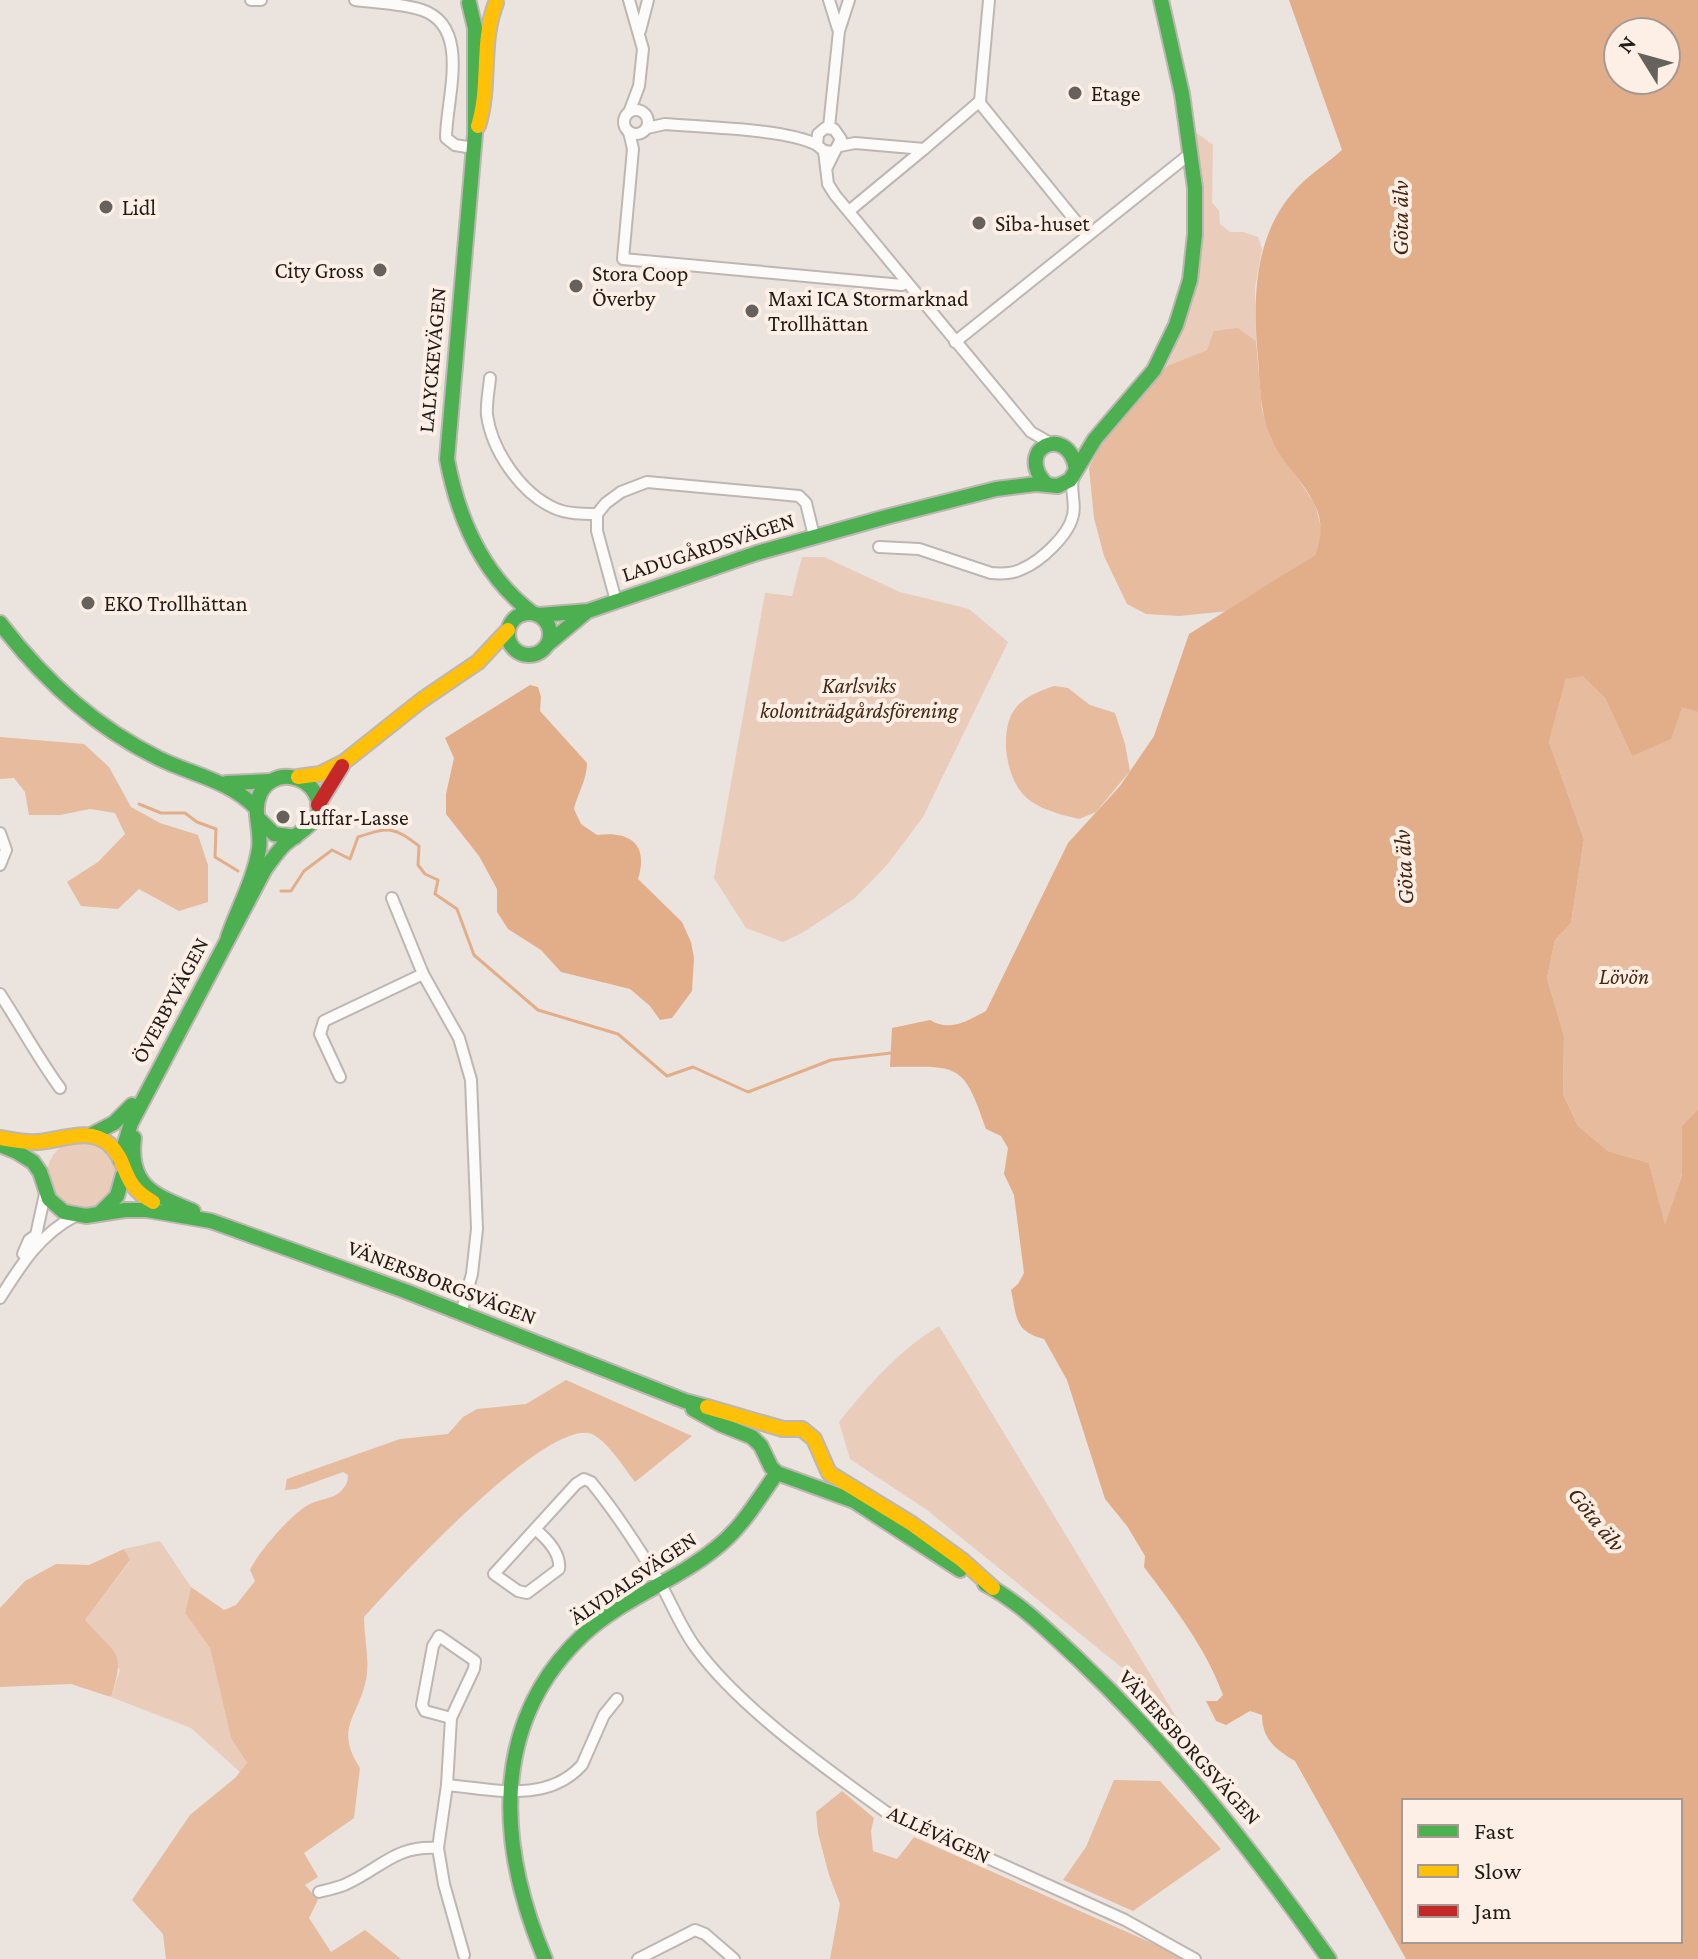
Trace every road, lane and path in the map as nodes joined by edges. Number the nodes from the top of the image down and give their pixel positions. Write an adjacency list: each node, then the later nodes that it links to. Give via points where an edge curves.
1 (251, 0): 2 (street)
2 (261, 0)
3 (355, 0): 23 (street, via 421,10 442,22 453,46 446,138 455,145)
4 (629, 0): 14 (street)
5 (635, 0): 6 (street)
6 (646, 0): 14 (street)
7 (830, 0): 8 (street); 13 (street)
8 (848, 0): 13 (street)
9 (989, 0): 16 (street)
10 (1161, 0): 26 (main road)
11 (467, 1): 12 (main road, via 485,6); 23 (main road, via 475,28)
12 (500, 1): 23 (main road, via 487,22 487,72)
13 (839, 31): 20 (street)
14 (640, 33): 15 (street)
15 (639, 86): 17 (street); 18 (street)
16 (979, 102): 25 (street); 28 (street)
17 (630, 110): 18 (street); 21 (street, via 624,121)
18 (645, 113): 19 (street); 21 (street)
19 (665, 124): 21 (street); 22 (street)
20 (824, 130): 22 (street); 24 (street); 24 (street)
21 (639, 131): 29 (street, via 623,259)
22 (802, 137): 24 (street)
23 (474, 141): 43 (main road, LALYCKEVÄGEN, via 447,459 463,519)
24 (831, 145): 25 (street); 27 (street, via 828,184)
25 (924, 149): 27 (street)
26 (1191, 153): 28 (street); 33 (main road, via 1197,189 1196,244 1178,322 1141,388)
27 (849, 211): 29 (street)
28 (1087, 235): 30 (street)
29 (906, 282): 30 (street)
30 (955, 342): 32 (street)
31 (490, 378): 40 (street, via 486,411 510,469 555,509)
32 (1031, 432): 34 (street); 35 (street)
33 (1099, 434): 34 (main road); 36 (main road)
34 (1059, 445): 35 (main road); 36 (main road, via 1075,456)
35 (1036, 458): 37 (main road, via 1036,475); 38 (main road, LADUGÅRDSVÄGEN)
36 (1075, 472): 37 (main road, via 1064,484); 39 (street)
37 (1051, 485): 38 (main road, LADUGÅRDSVÄGEN); 39 (street)
38 (1008, 487): 41 (main road, LADUGÅRDSVÄGEN)
39 (1071, 494): 42 (street, via 1074,512 1068,527 1022,570 991,573 919,549)
40 (597, 514): 41 (street, LADUGÅRDSVÄGEN, via 621,492 647,482 799,496 806,503); 44 (street, LADUGÅRDSVÄGEN)
41 (814, 536): 44 (main road, LADUGÅRDSVÄGEN)
42 (879, 547)
43 (497, 580): 46 (main road, LALYCKEVÄGEN, via 515,602); 48 (main road, LALYCKEVÄGEN)
44 (616, 601): 45 (main road, LADUGÅRDSVÄGEN)
45 (588, 611): 46 (main road, LADUGÅRDSVÄGEN); 49 (main road, LADUGÅRDSVÄGEN)
46 (535, 614): 48 (main road, LADUGÅRDSVÄGEN, via 519,615); 49 (main road, via 549,627)
47 (0, 623): 55 (main road, via 37,667 101,723 159,758)
48 (508, 628): 50 (main road, via 511,645); 51 (main road, LADUGÅRDSVÄGEN)
49 (549, 643): 50 (main road, LADUGÅRDSVÄGEN, via 538,653)
50 (519, 653): 51 (main road, LADUGÅRDSVÄGEN)
51 (478, 662): 52 (main road, LADUGÅRDSVÄGEN)
52 (344, 762): 53 (main road, LADUGÅRDSVÄGEN, via 320,774); 56 (main road, LADUGÅRDSVÄGEN)
53 (297, 777): 54 (main road); 56 (main road, via 312,788)
54 (271, 781): 55 (main road); 57 (main road, ÖVERBYVÄGEN, via 261,790)
55 (222, 782): 57 (main road, via 243,794)
56 (318, 805): 59 (main road, ÖVERBYVÄGEN, via 311,827)
57 (258, 814): 59 (main road, via 272,834); 62 (main road, ÖVERBYVÄGEN, via 260,845)
58 (0, 833): 60 (street, via 6,850)
59 (295, 837): 62 (main road, ÖVERBYVÄGEN, via 265,869)
60 (0, 865)
61 (392, 898): 63 (street)
62 (228, 937): 65 (main road, ÖVERBYVÄGEN)
63 (423, 974): 66 (street, via 324,1021 320,1034); 82 (street, via 459,1038 471,1080 477,1229)
64 (0, 994): 68 (street)
65 (173, 1047): 67 (main road, ÖVERBYVÄGEN); 79 (main road, via 167,1071 136,1132 132,1165 145,1187)
66 (340, 1077)
67 (151, 1083): 69 (main road, ÖVERBYVÄGEN, via 124,1117); 73 (main road, ÖVERBYVÄGEN, via 125,1136)
68 (60, 1088)
69 (91, 1135): 71 (main road); 73 (main road, VÄNERSBORGSVÄGEN, via 108,1143)
70 (0, 1138): 71 (main road)
71 (60, 1141): 74 (main road, via 46,1155)
72 (0, 1145): 74 (main road, via 27,1157)
73 (122, 1168): 76 (main road, ÖVERBYVÄGEN, via 117,1196); 77 (main road, VÄNERSBORGSVÄGEN, via 135,1191)
74 (41, 1173): 75 (main road)
75 (45, 1194): 78 (main road, via 57,1208); 80 (street, via 36,1235)
76 (101, 1212): 77 (main road, VÄNERSBORGSVÄGEN); 78 (main road, VÄNERSBORGSVÄGEN)
77 (179, 1214): 79 (main road, VÄNERSBORGSVÄGEN)
78 (75, 1216): 80 (street, via 36,1244)
79 (211, 1221): 82 (main road, VÄNERSBORGSVÄGEN)
80 (13, 1278): 81 (street)
81 (0, 1298)
82 (461, 1313): 83 (main road, VÄNERSBORGSVÄGEN)
83 (685, 1401): 84 (main road, VÄNERSBORGSVÄGEN); 86 (main road, VÄNERSBORGSVÄGEN, via 752,1437)
84 (783, 1429): 85 (main road, VÄNERSBORGSVÄGEN, via 807,1432); 86 (main road, via 771,1439)
85 (818, 1451): 88 (main road, via 812,1469); 91 (main road, VÄNERSBORGSVÄGEN, via 829,1473 912,1524)
86 (767, 1455): 87 (main road, VÄNERSBORGSVÄGEN)
87 (777, 1473): 88 (main road, VÄNERSBORGSVÄGEN); 90 (main road, ÄLVDALSVÄGEN, via 743,1524)
88 (796, 1478): 91 (main road, VÄNERSBORGSVÄGEN, via 854,1501)
89 (535, 1529): 89 (street, via 494,1574 527,1593 559,1569 560,1561); 90 (street, ALLÉVÄGEN, via 576,1484 591,1482)
90 (661, 1585): 95 (main road, ÄLVDALSVÄGEN, via 599,1622 562,1657 528,1711); 102 (street, ALLÉVÄGEN, via 695,1646 724,1680 886,1812 1125,1920)
91 (993, 1588): 103 (main road, VÄNERSBORGSVÄGEN, via 1095,1675 1163,1744 1249,1847)
92 (617, 1699): 95 (street, via 576,1772 540,1790)
93 (451, 1718): 93 (street, via 475,1661 439,1636 422,1705 425,1711); 94 (street)
94 (447, 1785): 95 (street); 96 (street)
95 (509, 1790): 99 (main road, ÄLVDALSVÄGEN, via 511,1854 522,1902)
96 (438, 1848): 97 (street, via 401,1852 346,1884); 98 (street)
97 (319, 1892)
98 (464, 1955)
99 (545, 1959)
100 (638, 1959): 101 (street, via 695,1930)
101 (734, 1959)
102 (1195, 1959)
103 (1329, 1959)

